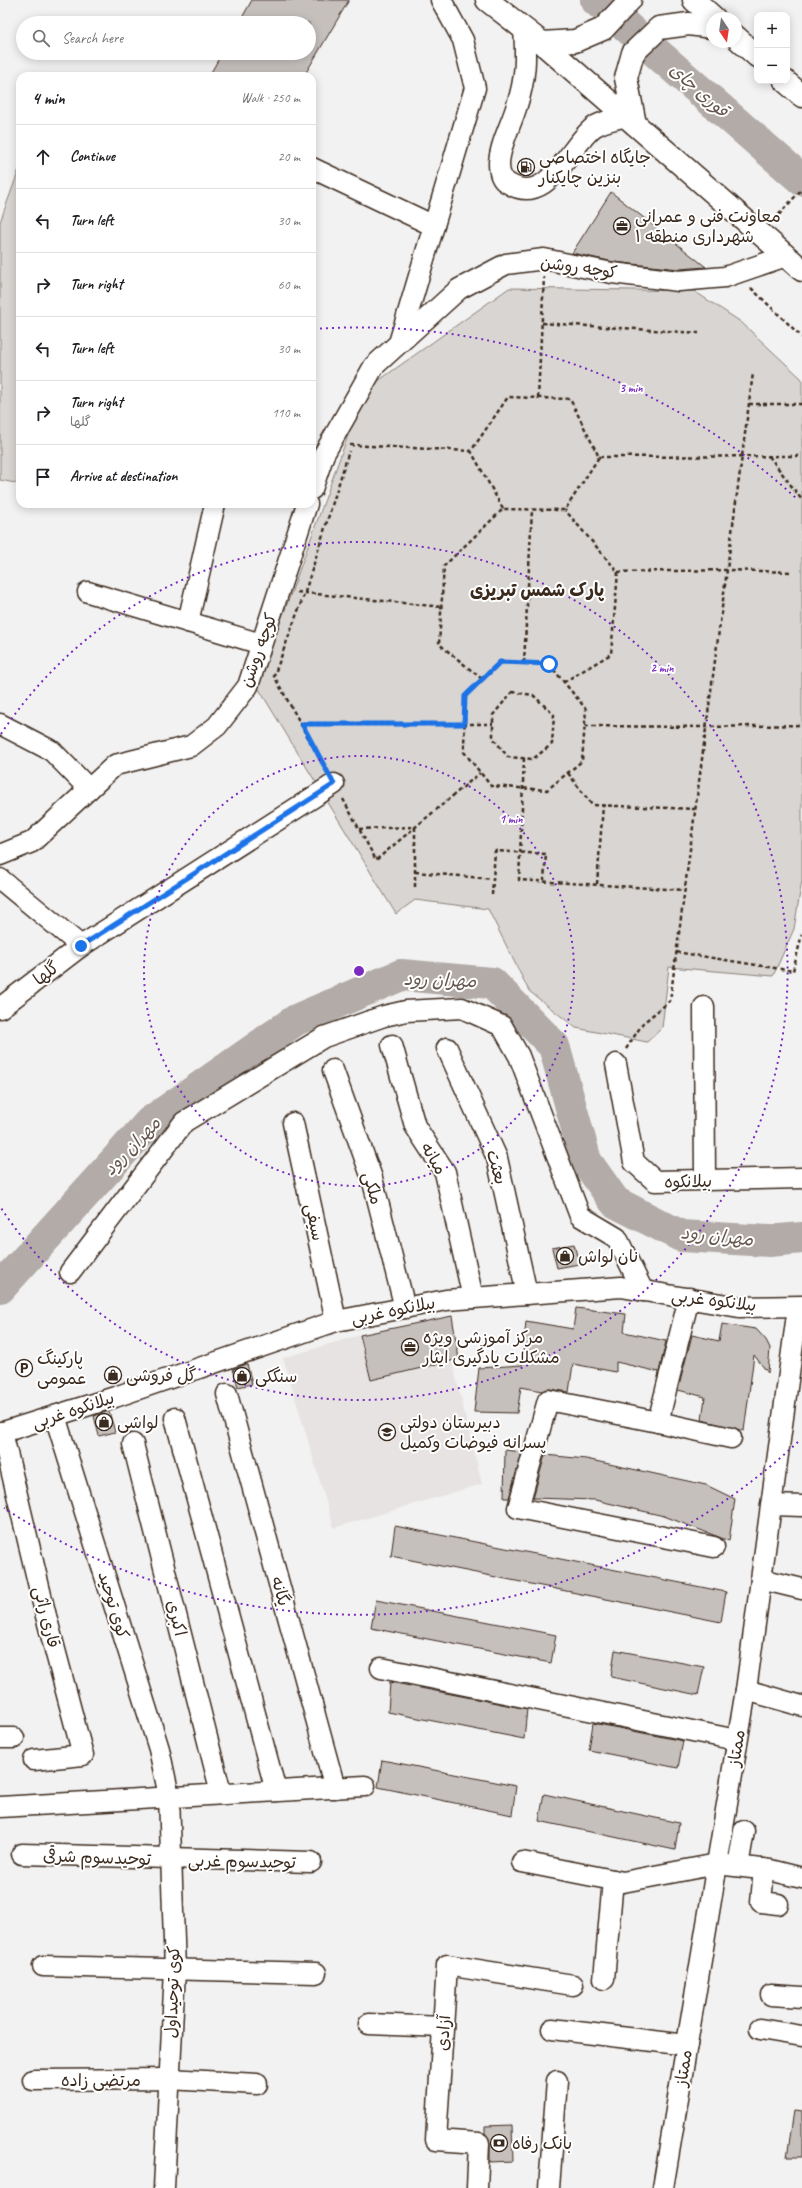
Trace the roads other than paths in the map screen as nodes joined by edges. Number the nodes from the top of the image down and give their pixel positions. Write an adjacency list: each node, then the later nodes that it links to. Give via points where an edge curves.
1 (441, 0): 15 (street, via 463,40 475,88)
2 (487, 0): 7 (highway)
3 (630, 0): 9 (highway, via 603,29 575,41)
4 (694, 0): 5 (highway)
5 (707, 12)
6 (706, 26): 13 (highway, via 689,24 659,28 633,53 626,78)
7 (524, 29): 9 (highway); 13 (street, via 527,63 500,156 499,170 503,180 512,187 523,189 536,186 557,173 594,126)
8 (742, 42): 10 (highway)
9 (542, 43): 13 (highway)
10 (754, 53)
11 (788, 84): 12 (highway)
12 (802, 96)
13 (630, 120): 16 (highway)
14 (316, 170): 15 (street)
15 (434, 226): 18 (street)
16 (786, 256): 17 (highway); 18 (street, کوچه روشن, via 725,277 679,281 612,273 544,259 506,264 459,289)
17 (802, 270)
18 (399, 343): 19 (street, کوچه روشن, via 374,366 329,444)
19 (316, 477)
20 (214, 508): 23 (street)
21 (306, 508): 24 (street, کوچه روشن)
22 (88, 592): 23 (street)
23 (188, 622): 24 (street)
24 (261, 644): 27 (street, کوچه روشن, via 248,686 216,726 191,746 115,765)
25 (0, 724): 27 (street, via 52,751)
26 (334, 784): 30 (street, گلها)
27 (89, 789): 28 (street, کوچه روشن, via 32,842)
28 (0, 855)
29 (0, 879): 30 (street)
30 (81, 946): 32 (street, گلها)
31 (704, 1007): 39 (street)
32 (0, 1008)
33 (392, 1045): 43 (street, میانه, via 415,1126 445,1172)
34 (447, 1048): 42 (street, بعثت, via 497,1158)
35 (616, 1064): 39 (street, بیلانکوه, via 634,1162 655,1181)
36 (333, 1070): 46 (street, ملکی, via 372,1178)
37 (293, 1123): 47 (street, سیفی)
38 (802, 1178): 39 (street, بیلانکوه)
39 (705, 1180)
40 (70, 1272): 41 (street, via 184,1122 324,1037 406,1011 462,1008 502,1026 519,1056 580,1216 616,1238)
41 (643, 1291): 42 (street, بیلانکوه غربی, via 621,1287); 44 (street, بیلانکوه غربی)
42 (527, 1294): 43 (street, بیلانکوه غربی)
43 (473, 1298): 46 (street, بیلانکوه غربی)
44 (689, 1298): 45 (street, بیلانکوه غربی, via 739,1307); 51 (street)
45 (800, 1306): 55 (street, ممتاز)
46 (405, 1308): 47 (street, بیلانکوه غربی)
47 (336, 1321): 49 (street, بیلانکوه غربی)
48 (227, 1394): 66 (street, یگانه)
49 (55, 1416): 52 (street, بیلانکوه غربی); 69 (street, کوی توحید, via 159,1749)
50 (175, 1418): 67 (street)
51 (658, 1422): 53 (street); 57 (street, via 548,1400 518,1508)
52 (1, 1433): 64 (street, قاری راثی, via 83,1754)
53 (731, 1438)
54 (133, 1444): 68 (street, اکبری)
55 (771, 1506): 56 (street); 58 (street, ممتاز)
56 (802, 1506)
57 (714, 1547)
58 (761, 1579): 59 (street); 61 (street, ممتاز)
59 (802, 1590)
60 (381, 1668): 63 (street)
61 (746, 1690): 62 (street); 63 (street, ممتاز)
62 (802, 1706)
63 (737, 1740): 76 (street, ممتاز)
64 (34, 1760)
65 (365, 1786): 66 (street)
66 (335, 1788): 67 (street)
67 (276, 1791): 68 (street)
68 (221, 1793): 69 (street)
69 (169, 1796): 70 (street); 73 (street, کوی توحیداول)
70 (0, 1806)
71 (744, 1831): 77 (street)
72 (22, 1854): 73 (street, توحیدسوم شرقی)
73 (172, 1859): 74 (street, توحیدسوم غربی); 83 (street, کوی توحیداول)
74 (311, 1862)
75 (522, 1862): 80 (street)
76 (716, 1864): 77 (street); 80 (street, via 623,1882); 94 (street, ممتاز)
77 (738, 1866): 78 (street)
78 (764, 1869): 79 (street); 81 (street, via 761,1902)
79 (802, 1878)
80 (613, 1880): 85 (street)
81 (778, 1904)
82 (43, 1966): 83 (street)
83 (175, 1970): 84 (street); 95 (street, کوی توحیداول)
84 (316, 1973)
85 (604, 1979)
86 (573, 1985): 90 (street, آزادی, via 447,1965)
87 (770, 1995): 88 (street)
88 (802, 1997)
89 (369, 2024): 90 (street)
90 (443, 2027): 100 (street, آزادی, via 436,2140 480,2143)
91 (552, 2029): 94 (street)
92 (760, 2029): 93 (street)
93 (802, 2036)
94 (687, 2045): 102 (street, ممتاز)
95 (169, 2079): 96 (street, مرتضی زاده); 98 (street, مرتضی زاده); 99 (street, کوی توحیداول)
96 (33, 2080)
97 (557, 2081): 101 (street)
98 (257, 2084)
99 (164, 2188)
100 (477, 2188)
101 (549, 2188)
102 (663, 2188)

